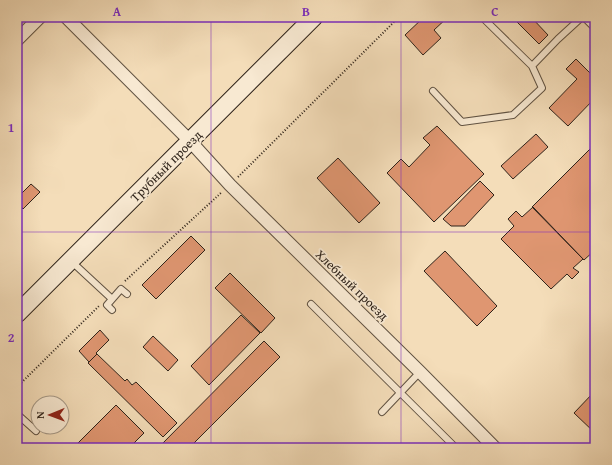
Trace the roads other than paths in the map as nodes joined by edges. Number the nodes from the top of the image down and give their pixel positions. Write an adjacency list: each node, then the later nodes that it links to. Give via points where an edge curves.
1 (40, 17): 8 (street)
2 (66, 17): 11 (street, Хлебный проезд)
3 (314, 17): 11 (street, Трубный проезд)
4 (482, 17): 9 (lane)
5 (582, 17): 9 (lane)
6 (588, 17): 7 (street)
7 (595, 24)
8 (17, 40)
9 (532, 66): 10 (lane, via 542,88 513,115 462,122)
10 (433, 91)
11 (190, 141): 12 (street, Трубный проезд); 18 (street, Хлебный проезд, via 230,185)
12 (71, 261): 14 (lane); 17 (street, Трубный проезд)
13 (127, 294): 14 (lane, via 121,289)
14 (110, 298): 16 (lane, via 107,305)
15 (311, 304): 19 (lane)
16 (112, 310)
17 (17, 314)
18 (420, 372): 19 (lane); 24 (street, Хлебный проезд)
19 (400, 393): 20 (lane); 23 (lane)
20 (382, 412)
21 (17, 414): 22 (lane)
22 (30, 426)
23 (456, 448)
24 (495, 448)

